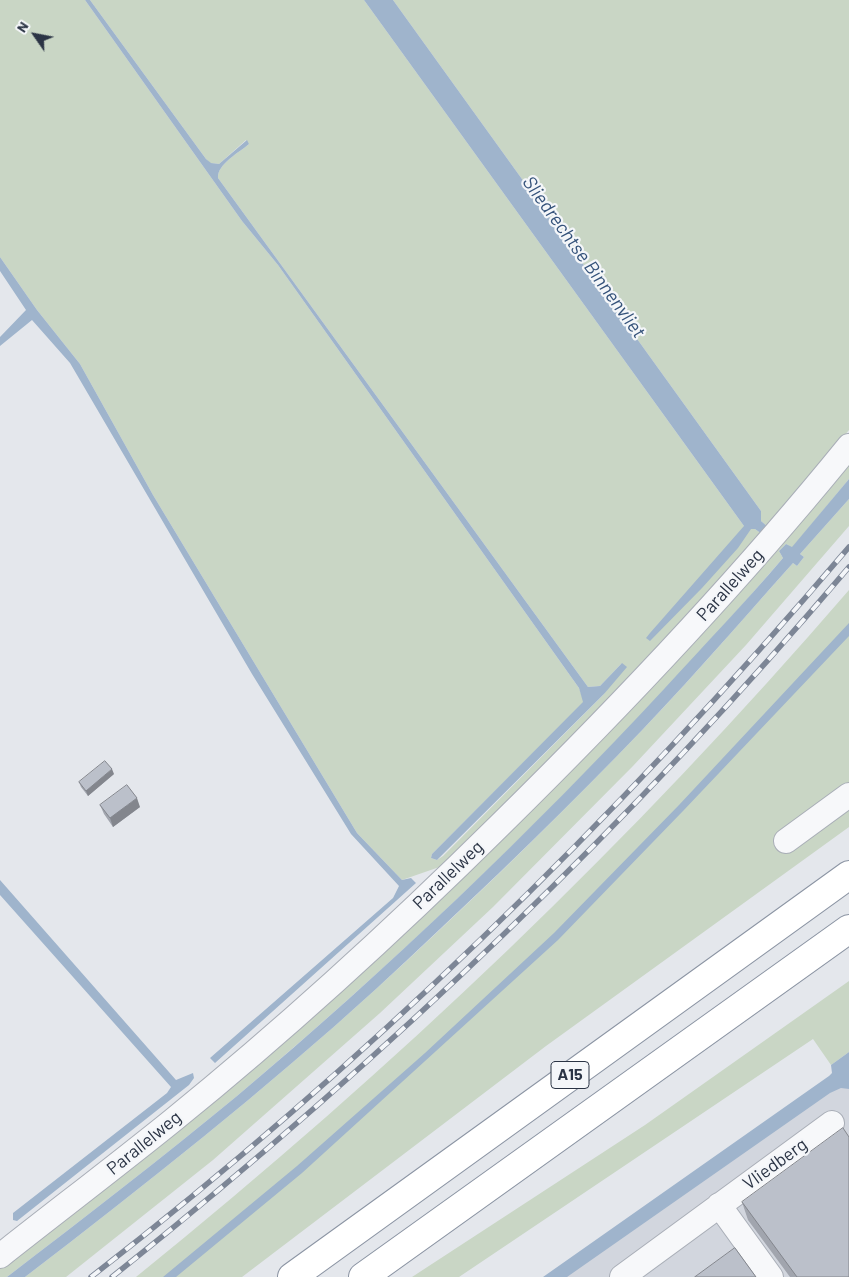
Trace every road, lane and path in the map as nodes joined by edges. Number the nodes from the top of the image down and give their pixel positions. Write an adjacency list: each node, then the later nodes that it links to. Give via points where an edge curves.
1 (849, 446): 8 (street, Parallelweg, via 714,604 596,730 442,882 339,978 181,1114)
2 (849, 795): 3 (street)
3 (786, 842)
4 (849, 875): 9 (highway, A15)
5 (849, 929): 10 (highway, A15)
6 (832, 1122): 7 (street, Vliedberg)
7 (719, 1205): 11 (street, Vliedberg); 12 (street)
8 (0, 1256)
9 (292, 1277)
10 (363, 1277)
11 (622, 1277)
12 (771, 1277)

